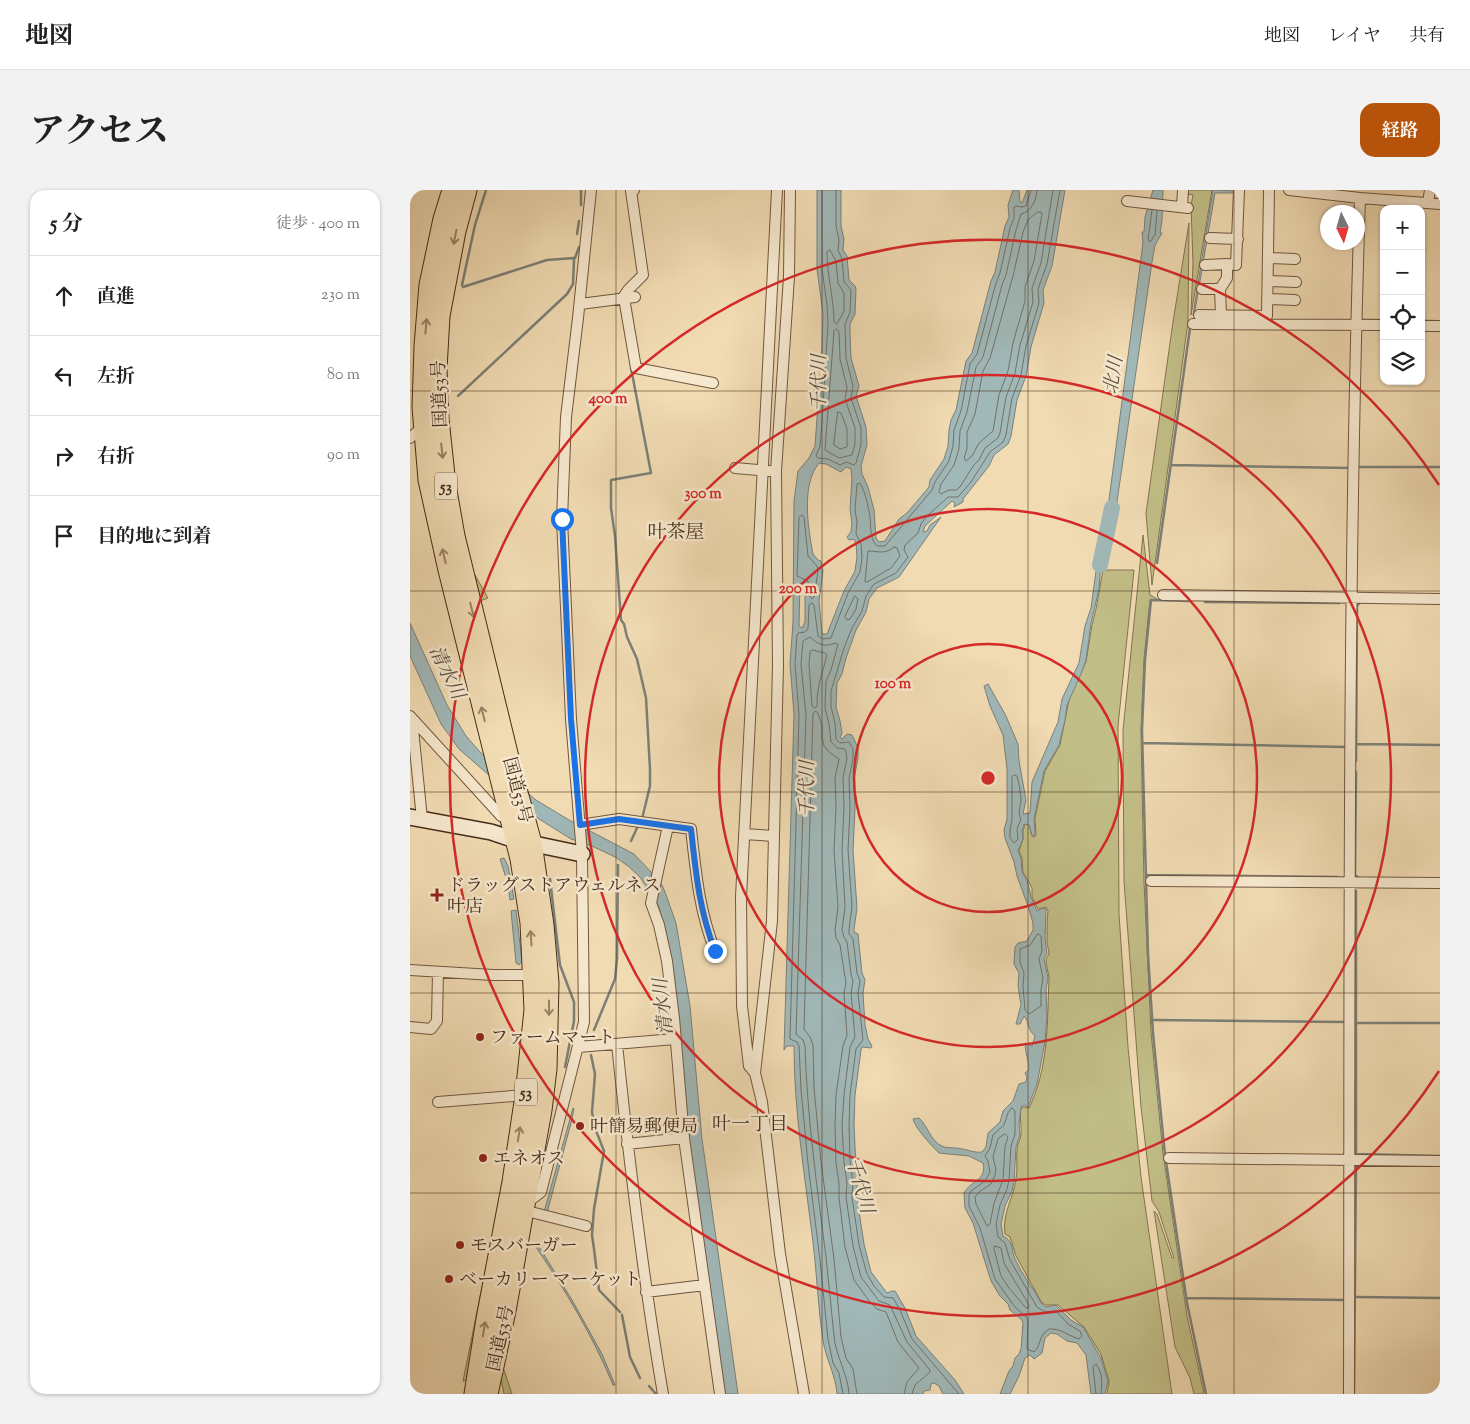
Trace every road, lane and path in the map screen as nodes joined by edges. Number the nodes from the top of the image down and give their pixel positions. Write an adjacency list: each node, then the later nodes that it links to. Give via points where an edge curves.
1 (452, 190): 41 (highway, 国道53号 / 53, one-way to 1, via 424,351 429,285 442,220)
2 (467, 190): 41 (highway, 国道53号 / 53, one-way to 41, via 440,316 437,369)
3 (591, 190): 32 (street)
4 (634, 190): 29 (street, via 631,191 643,275)
5 (777, 190): 43 (street)
6 (790, 190): 44 (street, via 789,277)
7 (1183, 190): 15 (street, via 1185,208)
8 (1239, 190): 19 (street)
9 (1269, 190): 20 (street)
10 (1289, 190): 12 (street)
11 (1430, 190): 16 (street)
12 (1307, 191): 14 (street)
13 (1387, 195): 14 (street); 16 (street)
14 (1360, 198): 36 (street)
15 (1127, 201)
16 (1428, 203): 17 (street)
17 (1440, 204)
18 (1210, 238): 19 (street)
19 (1238, 239): 23 (street, via 1236,265)
20 (1268, 258): 21 (street); 24 (street)
21 (1296, 259)
22 (1205, 264): 23 (street)
23 (1227, 264): 27 (street, via 1227,278)
24 (1268, 281): 25 (street); 30 (street)
25 (1296, 282)
26 (1202, 289): 27 (street)
27 (1220, 289): 34 (street)
28 (635, 297): 29 (street)
29 (623, 298): 32 (street); 40 (street, via 636,368)
30 (1267, 299): 31 (street); 34 (street, via 1267,316)
31 (1295, 300)
32 (580, 304): 52 (street, via 566,417 562,519 571,719)
33 (1199, 315): 34 (street)
34 (1221, 315)
35 (1192, 324): 36 (street)
36 (1356, 324): 37 (street); 46 (street)
37 (1380, 325)
38 (1425, 326): 39 (street)
39 (1440, 326)
40 (713, 383)
41 (424, 428): 49 (highway, 国道53号 / 53, one-way to 49, via 446,485 454,536); 49 (highway, 国道53号 / 53, one-way to 41, via 495,761 439,534 428,480)
42 (735, 468): 43 (street)
43 (763, 470): 44 (street); 54 (street)
44 (776, 471): 55 (street, via 778,665)
45 (1163, 595): 46 (street)
46 (1352, 597): 47 (street); 59 (street)
47 (1440, 599)
48 (411, 718): 50 (street); 51 (street)
49 (508, 784): 56 (highway, 国道53号 / 53); 56 (highway, 国道53号 / 53, via 521,804)
50 (501, 816)
51 (416, 818): 56 (street)
52 (580, 825): 53 (street, via 619,819); 57 (street)
53 (668, 826): 61 (street, via 691,829 699,898); 66 (street, via 651,903 667,961)
54 (744, 834): 55 (street); 69 (street, via 742,1006 750,1066)
55 (774, 836): 69 (street, via 772,921)
56 (524, 841): 57 (street); 64 (highway, 国道53号 / 53, one-way to 56); 77 (highway, 国道53号 / 53, one-way to 77, via 544,925 549,983 547,1069)
57 (582, 854): 68 (street, via 584,1022)
58 (1151, 881): 59 (street)
59 (1351, 881): 60 (street); 75 (street)
60 (1440, 883)
61 (715, 951)
62 (410, 970): 63 (street)
63 (438, 972): 64 (street); 65 (street, via 437,1021 431,1029)
64 (533, 975): 70 (highway, 国道53号 / 53, via 534,1010)
65 (410, 1027)
66 (675, 1039): 67 (street); 72 (street)
67 (616, 1044): 68 (street); 73 (street)
68 (578, 1047): 77 (street, via 541,1192)
69 (755, 1074): 89 (street, via 762,1102 780,1254)
70 (526, 1095): 71 (street); 82 (highway, 国道53号 / 53, one-way to 70)
71 (438, 1102)
72 (684, 1138): 73 (street); 79 (street)
73 (627, 1144): 80 (street)
74 (1169, 1158): 75 (street)
75 (1350, 1160): 76 (street); 90 (street)
76 (1440, 1161)
77 (524, 1205): 78 (street); 81 (highway, 国道53号 / 53)
78 (586, 1226)
79 (705, 1286): 80 (street); 88 (street)
80 (646, 1292): 87 (street)
81 (506, 1311): 85 (highway, 国道53号 / 53); 86 (highway, via 498,1381)
82 (478, 1373): 83 (highway); 84 (highway, 国道53号 / 53)
83 (462, 1394)
84 (474, 1394)
85 (488, 1394)
86 (500, 1394)
87 (663, 1394)
88 (720, 1394)
89 (804, 1394)
90 (1348, 1394)

